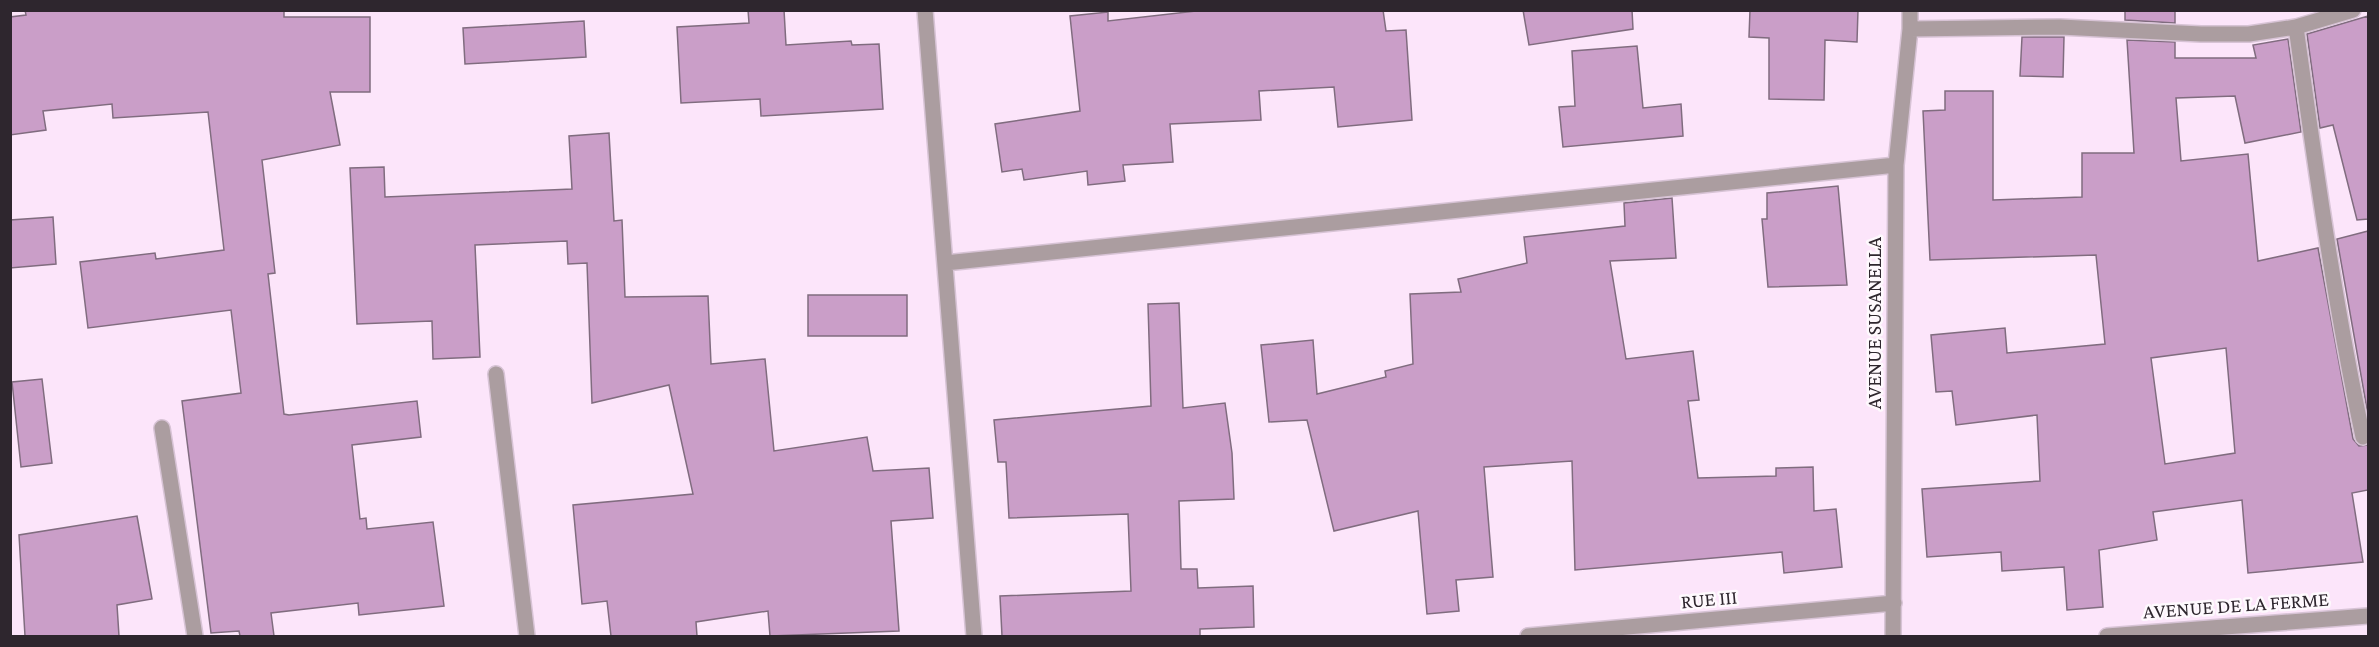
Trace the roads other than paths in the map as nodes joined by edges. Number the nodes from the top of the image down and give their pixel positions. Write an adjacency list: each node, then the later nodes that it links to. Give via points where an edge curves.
1 (925, 10): 7 (street)
2 (1910, 10): 5 (street, AVENUE SUSANELLA)
3 (2353, 10): 4 (street)
4 (2296, 27): 5 (street, via 2249,34 2060,27); 10 (street, via 2324,231)
5 (1910, 29): 6 (street, AVENUE SUSANELLA)
6 (1896, 165): 7 (street); 11 (street, AVENUE SUSANELLA)
7 (945, 263): 15 (street)
8 (496, 374): 14 (street)
9 (162, 428): 13 (street)
10 (2363, 436)
11 (1894, 603): 16 (street, RUE III); 17 (street, AVENUE SUSANELLA)
12 (2368, 616): 18 (street, AVENUE DE LA FERME)
13 (195, 636)
14 (527, 636)
15 (974, 636)
16 (1528, 636)
17 (1893, 636)
18 (2107, 636)

